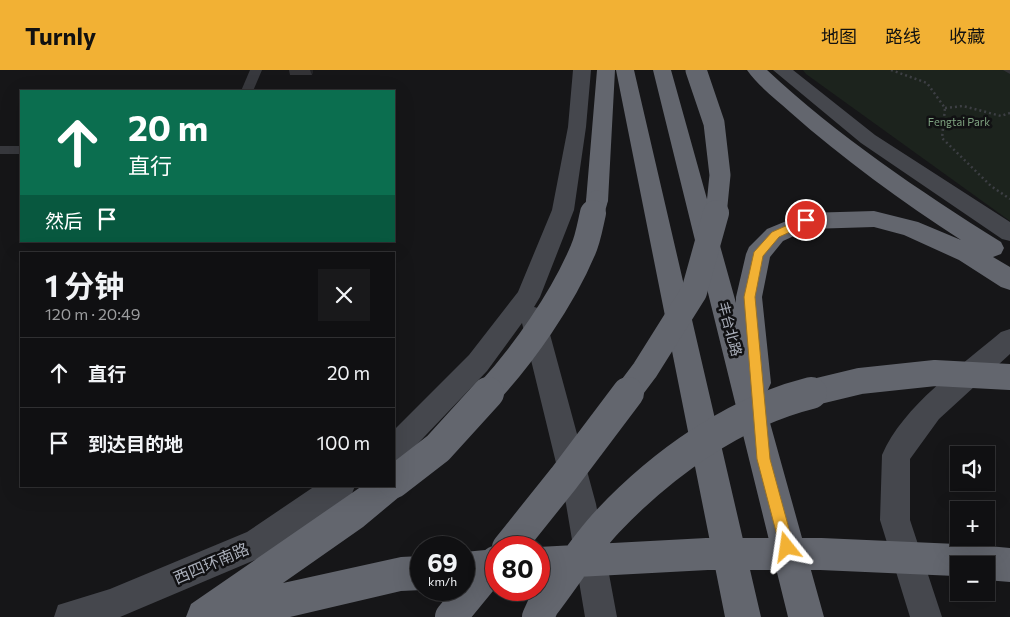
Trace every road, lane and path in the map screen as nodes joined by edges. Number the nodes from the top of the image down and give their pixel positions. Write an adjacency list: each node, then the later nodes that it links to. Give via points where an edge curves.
1 (256, 70): 10 (street)
2 (582, 70): 19 (street, via 577,127 563,210)
3 (606, 70): 24 (highway, bridge, via 597,201 582,250 550,312 502,378 438,448)
4 (626, 70): 38 (highway)
5 (662, 70): 23 (highway, 丰台北路)
6 (696, 70): 27 (highway, bridge, via 714,123 720,175 715,222 694,292 645,370)
7 (756, 70): 17 (highway, via 848,150 944,219)
8 (782, 70): 16 (street, via 868,139)
9 (891, 70): 11 (path, via 927,83)
10 (247, 90)
11 (944, 108): 12 (path, via 963,106 1001,116); 15 (path, via 942,138 991,186)
12 (1010, 113)
13 (0, 150): 14 (street)
14 (20, 150)
15 (1010, 199)
16 (1010, 233)
17 (1010, 260)
18 (1010, 280): 23 (highway, via 968,253 910,228 874,219 806,220 776,235 758,254 750,297)
19 (528, 297): 22 (street, via 478,364); 37 (street, via 581,504)
20 (1010, 339): 40 (street, via 929,410 896,455 895,520)
21 (1010, 377): 36 (highway, bridge, via 935,373 860,381 786,399 728,427 667,466 607,522)
22 (395, 448)
23 (764, 459): 39 (highway, 丰台北路)
24 (395, 481)
25 (385, 487): 26 (highway)
26 (346, 500): 32 (street, 西四环南路, via 258,543 110,605); 33 (highway)
27 (518, 536)
28 (550, 562): 29 (highway, bridge, via 707,554 821,554)
29 (1010, 565)
30 (410, 574): 34 (highway)
31 (485, 575): 35 (highway, bridge)
32 (70, 617)
33 (204, 617)
34 (211, 617)
35 (451, 617)
36 (538, 617)
37 (601, 617)
38 (743, 617)
39 (806, 617)
40 (926, 617)

